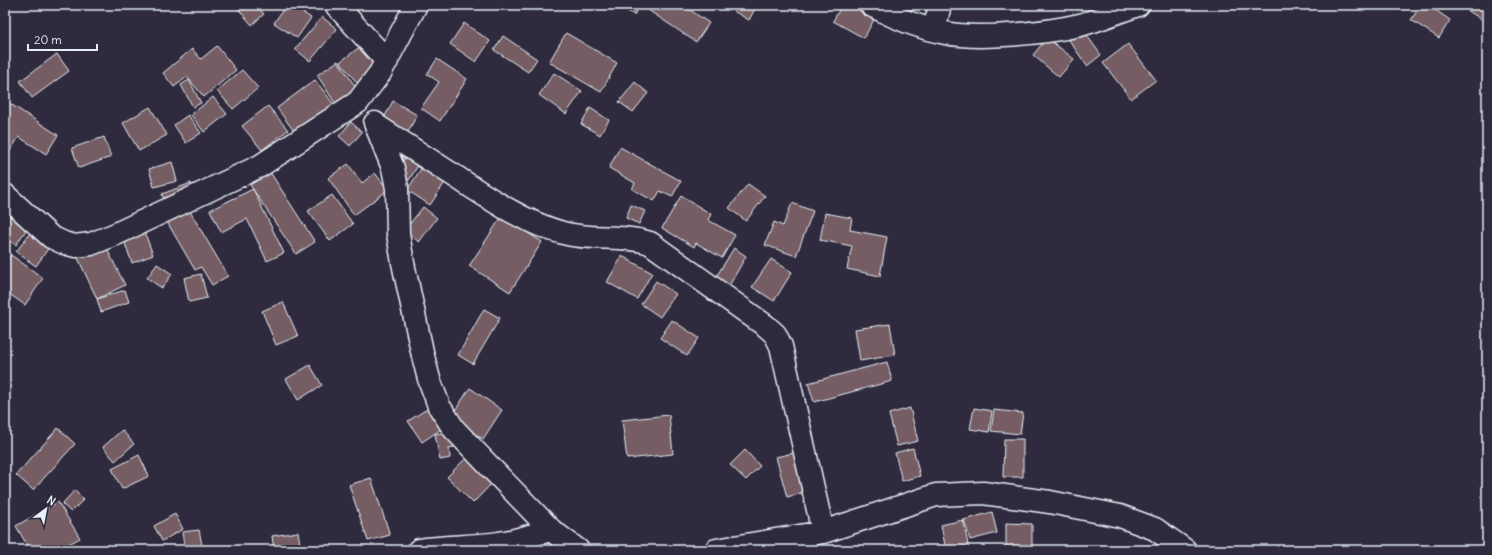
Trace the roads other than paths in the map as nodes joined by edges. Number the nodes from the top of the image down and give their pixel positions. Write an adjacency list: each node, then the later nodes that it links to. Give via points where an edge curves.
1 (336, 5): 7 (street)
2 (416, 5): 7 (street)
3 (871, 5): 6 (street)
4 (940, 5): 6 (street)
5 (1138, 5): 6 (street, via 1081,24 1045,32 976,36)
6 (934, 30)
7 (387, 61): 8 (street, via 372,86)
8 (358, 102): 9 (street); 10 (street, via 260,166 91,244 76,246 51,237)
9 (377, 126): 11 (street, via 393,168 403,263 423,356 439,406 454,429); 12 (street, via 499,205 529,221 563,233 590,238 636,238 650,243 775,334 781,346)
10 (5, 195)
11 (550, 530): 14 (street, via 501,543); 15 (street)
12 (823, 532): 13 (street); 17 (street, via 936,495 983,493 1050,502 1120,516 1155,529)
13 (774, 546): 16 (street)
14 (418, 550)
15 (578, 550)
16 (716, 550)
17 (1186, 550)

